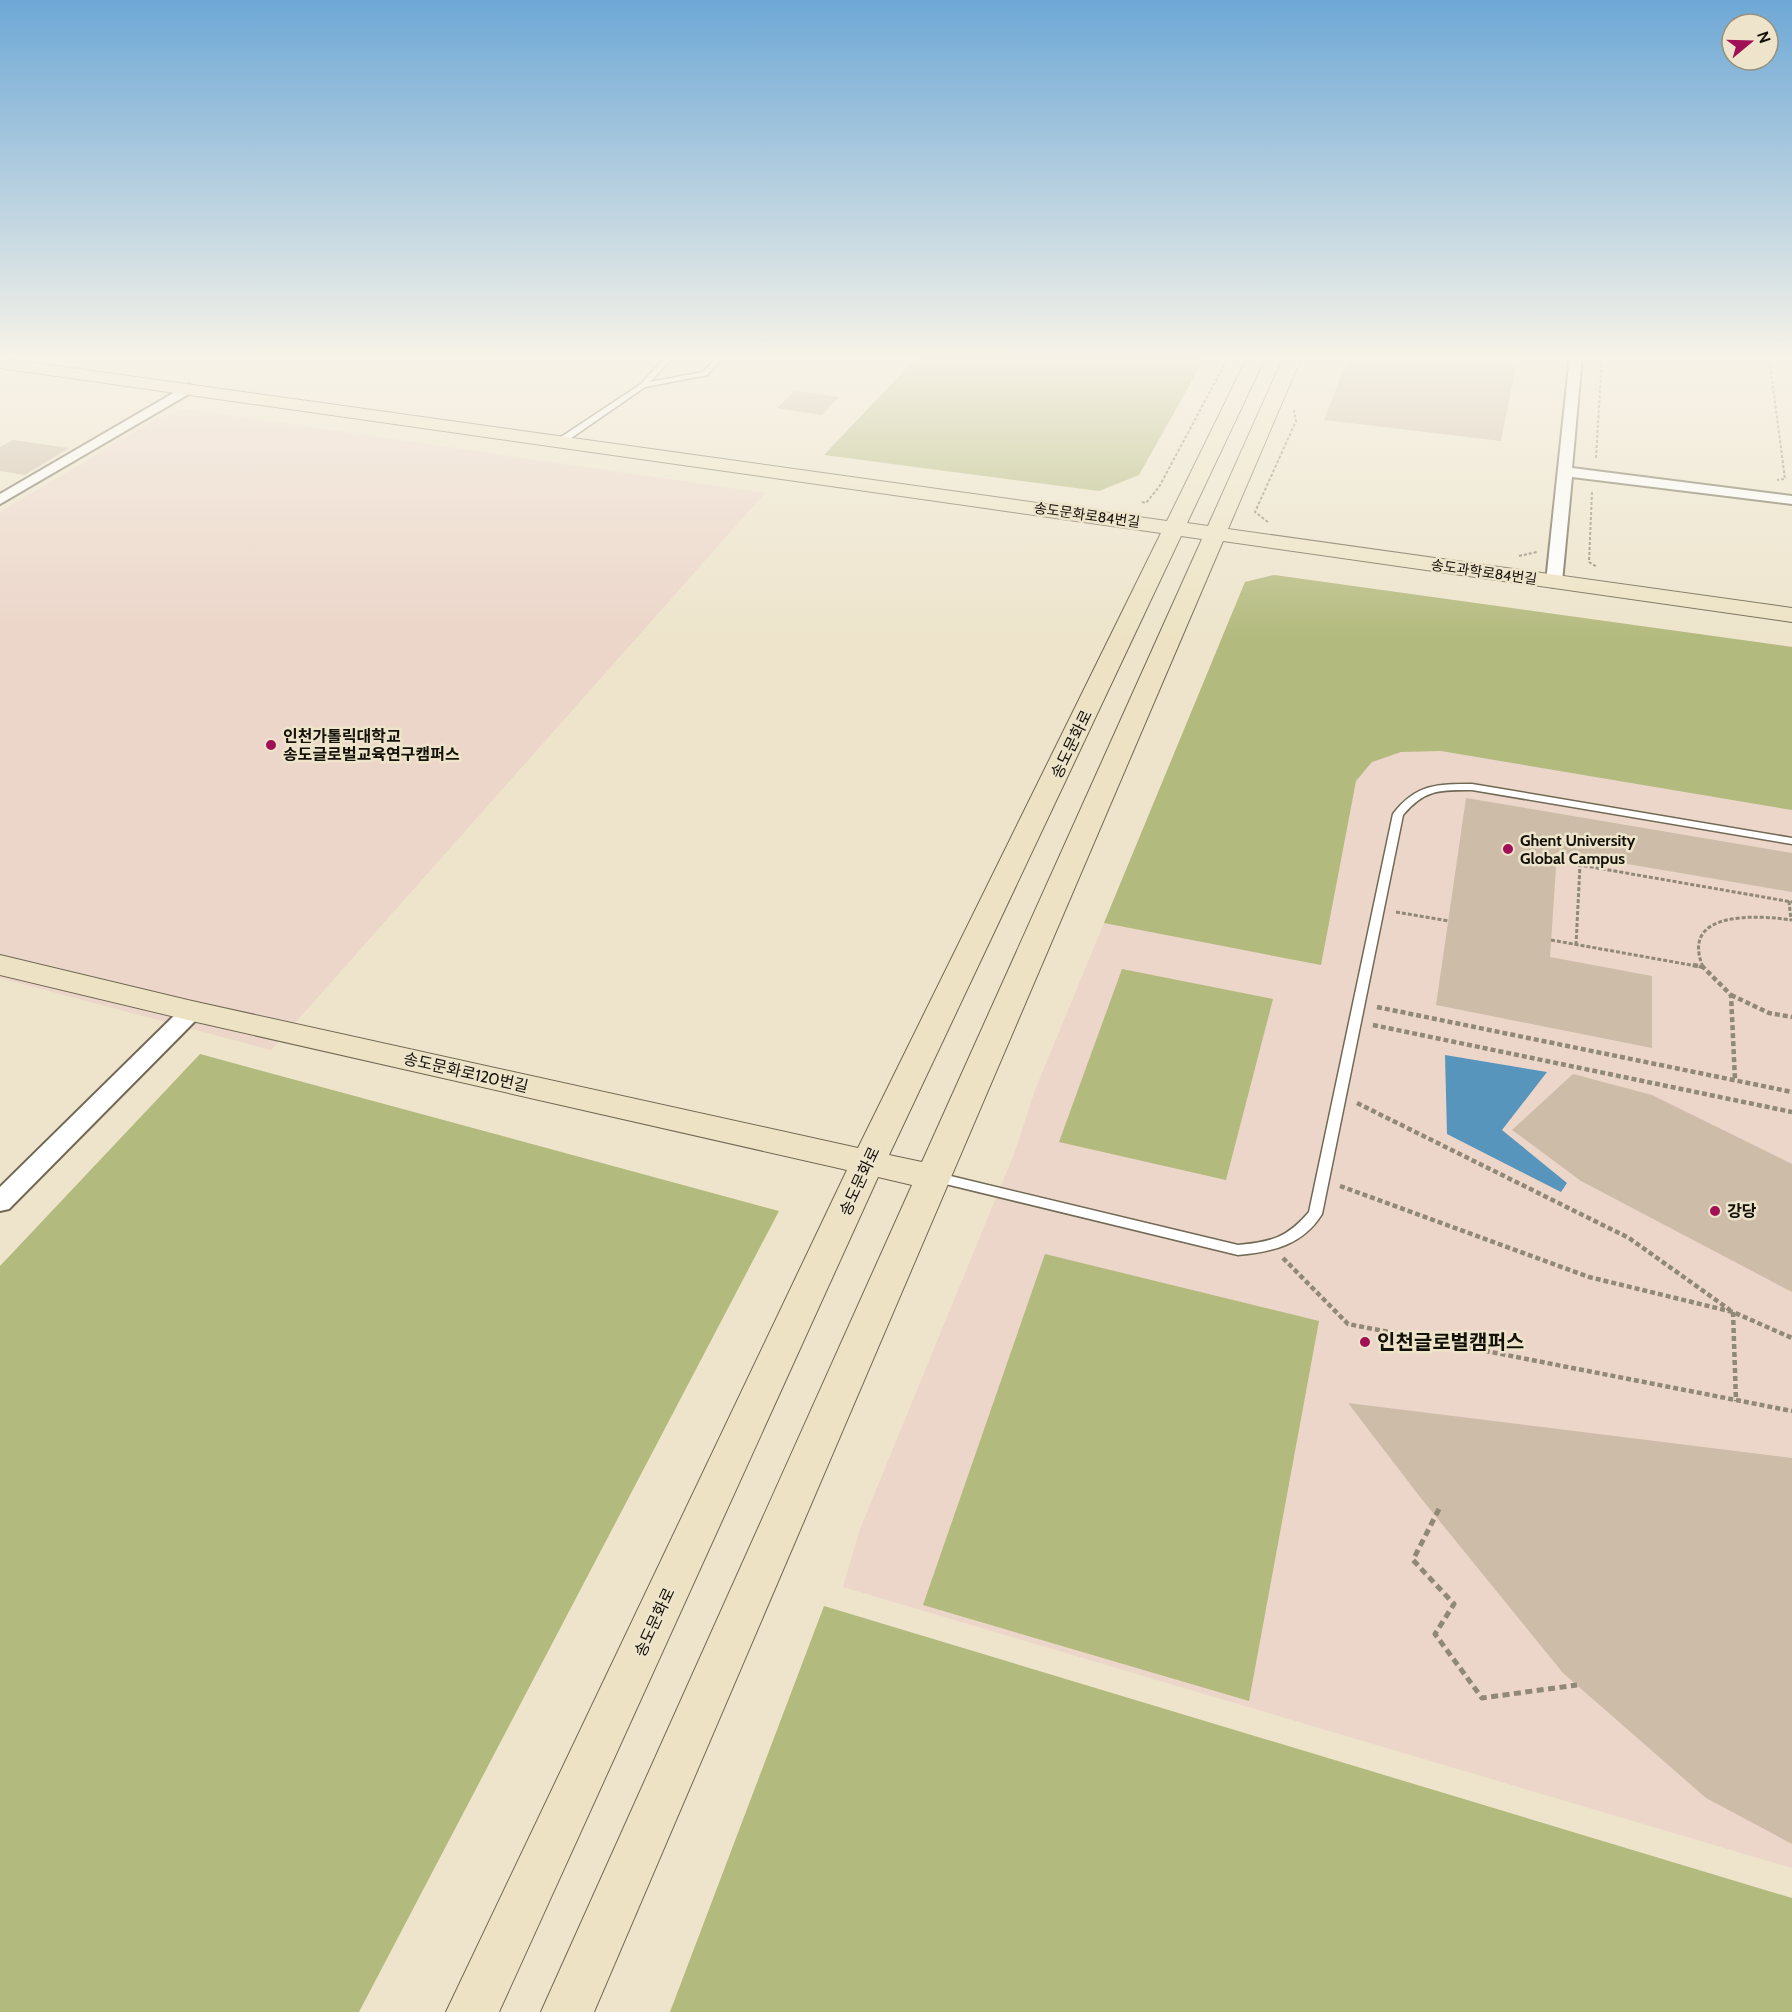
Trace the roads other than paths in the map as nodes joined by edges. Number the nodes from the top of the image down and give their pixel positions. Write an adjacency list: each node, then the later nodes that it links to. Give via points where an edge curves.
1 (85, 450): 7 (street)
2 (625, 450): 9 (street, 송도문화로84번길)
3 (1213, 450): 9 (street, 송도문화로)
4 (1251, 450): 10 (street)
5 (1568, 450): 6 (street)
6 (1566, 472): 8 (street); 11 (street)
7 (0, 500)
8 (1792, 500)
9 (1176, 527): 10 (street, 송도과학로84번길); 16 (street, 송도문화로)
10 (1214, 533): 11 (street, 송도과학로84번길); 17 (street)
11 (1554, 582): 12 (street, 송도과학로84번길)
12 (1792, 615)
13 (1792, 842): 17 (lane, via 1472,787 1437,786 1413,796 1398,814 1315,1214 1300,1233 1273,1247 1238,1250)
14 (0, 965): 15 (street, 송도문화로120번길)
15 (192, 1011): 16 (street, 송도문화로120번길); 18 (street)
16 (868, 1162): 17 (street, 송도문화로120번길); 19 (street, 송도문화로)
17 (932, 1177): 20 (street)
18 (0, 1202)
19 (472, 2012)
20 (567, 2012)

